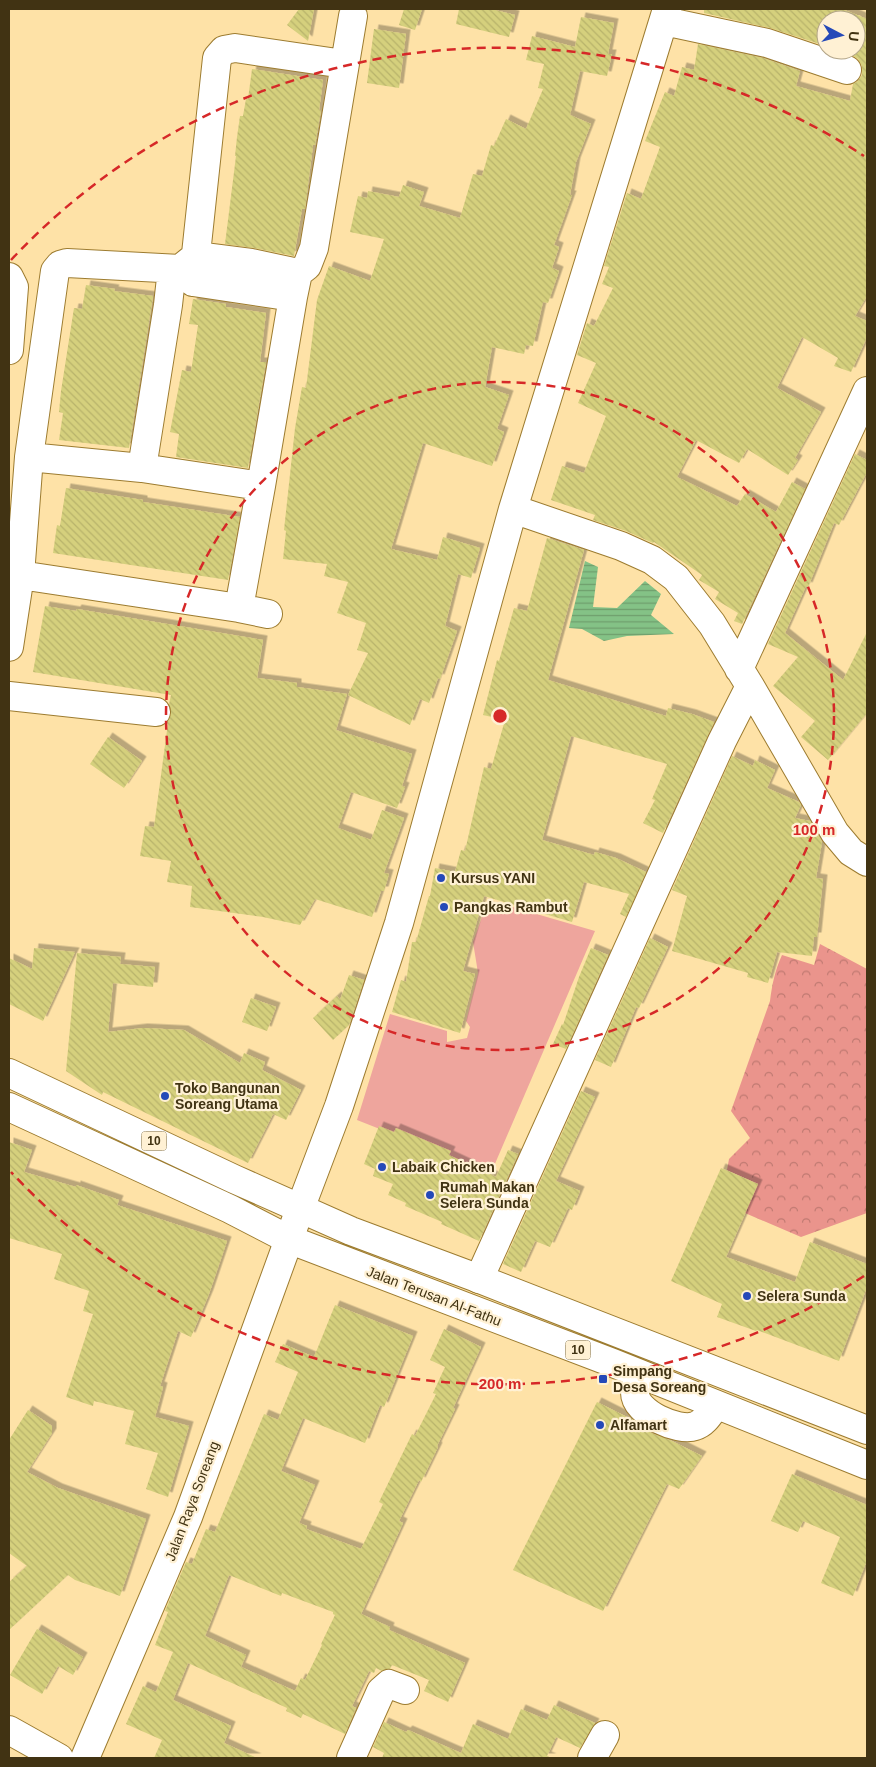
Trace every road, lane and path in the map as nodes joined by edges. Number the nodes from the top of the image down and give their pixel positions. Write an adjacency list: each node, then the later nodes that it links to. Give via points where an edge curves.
1 (665, 15): 4 (main road); 14 (main road, Jalan Raya Soreang)
2 (353, 16): 3 (main road)
3 (344, 64): 5 (main road, via 235,48 224,50 216,58); 7 (main road, via 314,248)
4 (847, 70)
5 (185, 269): 7 (main road); 10 (main road, via 67,263 55,271); 11 (main road, via 168,305)
6 (9, 277): 8 (main road, via 14,287)
7 (296, 285): 12 (main road)
8 (9, 350)
9 (867, 391): 19 (main road)
10 (30, 457): 11 (main road); 13 (main road)
11 (142, 468): 12 (main road)
12 (261, 486): 16 (main road)
13 (18, 487): 15 (main road)
14 (513, 509): 19 (main road, via 652,560 676,578 712,624); 25 (main road, Jalan Raya Soreang, via 398,923 339,1106)
15 (20, 575): 16 (main road); 18 (main road)
16 (238, 608): 17 (main road)
17 (268, 614)
18 (9, 647)
19 (745, 678): 22 (main road, via 835,834 851,852); 27 (main road, via 722,741)
20 (9, 696): 21 (main road)
21 (156, 712)
22 (867, 862)
23 (9, 1073): 25 (main road, 10)
24 (9, 1107): 26 (main road, Jalan Terusan Al-Fathu / 10, via 227,1207)
25 (300, 1208): 26 (main road, Jalan Raya Soreang); 27 (main road, 10, via 366,1237)
26 (288, 1239): 29 (main road, Jalan Terusan Al-Fathu / 10); 34 (main road, Jalan Raya Soreang, via 188,1517)
27 (480, 1279): 28 (main road, 10)
28 (867, 1430)
29 (867, 1466)
30 (405, 1690): 35 (main road, via 389,1684 381,1691)
31 (9, 1730): 33 (main road)
32 (605, 1735): 36 (main road)
33 (59, 1758)
34 (85, 1758)
35 (351, 1758)
36 (592, 1758)

